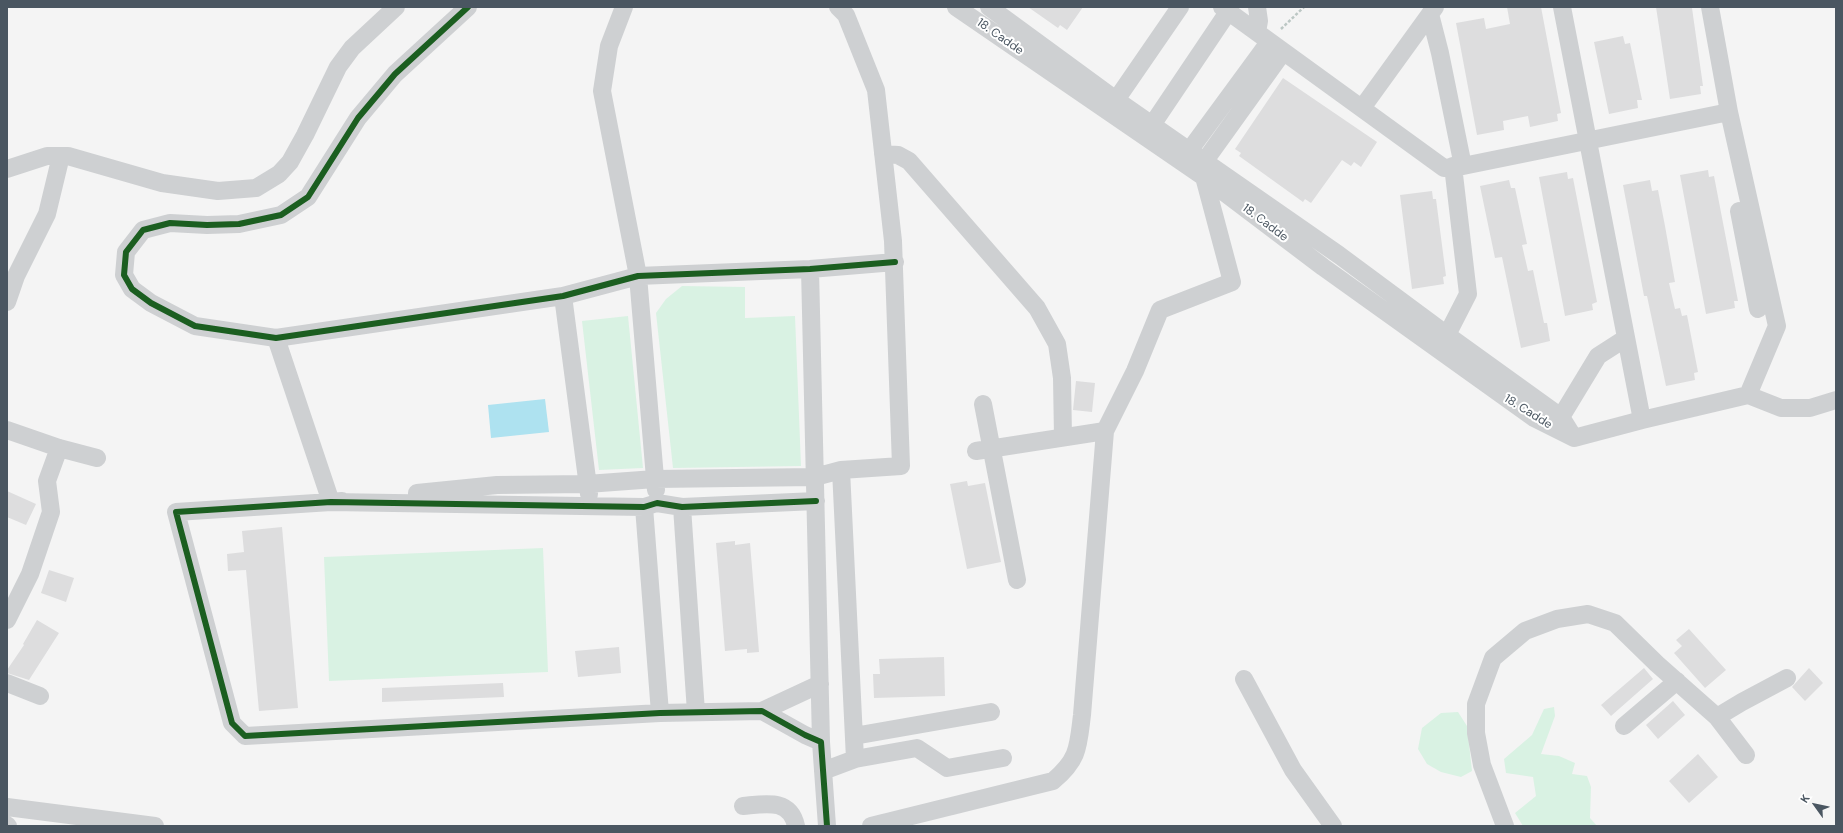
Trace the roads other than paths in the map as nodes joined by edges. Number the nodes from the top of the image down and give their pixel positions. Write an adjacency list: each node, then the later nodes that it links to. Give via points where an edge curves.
1 (396, 7): 21 (street, via 352,48 338,67 290,162 279,174 256,188 218,191 162,183)
2 (468, 7): 33 (street, via 395,74 358,118 308,197 282,215 239,224 170,223 143,230 126,252 124,275 132,289 151,303 195,326)
3 (624, 7): 28 (street, via 609,46 602,91)
4 (838, 7): 20 (street, via 846,16 876,90)
5 (956, 7): 24 (street, 18. Cadde)
6 (989, 7): 14 (street, 18. Cadde)
7 (1180, 7): 14 (street)
8 (1257, 7): 13 (street, via 1259,21)
9 (1562, 7): 18 (street)
10 (1710, 7): 16 (street)
11 (1225, 9): 13 (street); 17 (street)
12 (1432, 11): 15 (street); 22 (street)
13 (1270, 42): 15 (street); 19 (street); 24 (street)
14 (1116, 100): 17 (street, 18. Cadde)
15 (1362, 108): 22 (street, via 1444,168)
16 (1725, 113): 18 (street); 31 (street); 35 (street, via 1777,326)
17 (1152, 125): 19 (street, 18. Cadde)
18 (1587, 142): 22 (street); 34 (street)
19 (1189, 151): 24 (street, 18. Cadde)
20 (883, 154): 25 (street); 42 (street, via 898,155 909,161 1037,308 1057,344 1062,378)
21 (61, 156): 23 (street, via 47,156); 27 (street, via 47,214)
22 (1458, 166): 32 (street, via 1468,294)
23 (7, 169)
24 (1204, 170): 32 (street, 18. Cadde, via 1339,255); 41 (street, via 1232,282 1160,310 1135,371); 43 (street, 18. Cadde, via 1323,267 1534,418)
25 (894, 262): 26 (street); 47 (street, via 901,466)
26 (810, 269): 28 (street); 48 (street)
27 (12, 275): 30 (street)
28 (638, 276): 29 (street); 49 (street)
29 (563, 296): 33 (street); 50 (street)
30 (7, 302)
31 (1758, 309)
32 (1447, 335): 38 (street, 18. Cadde)
33 (276, 338): 52 (street)
34 (1626, 338): 38 (street, via 1598,356); 39 (street)
35 (1748, 395): 36 (street, via 1781,408 1810,408); 39 (street)
36 (1836, 400)
37 (983, 404): 45 (street)
38 (1561, 417): 43 (street, 18. Cadde)
39 (1642, 420): 43 (street)
40 (7, 430): 44 (street)
41 (1105, 431): 42 (street); 83 (street, via 1082,715 1078,749 1073,760 1052,781)
42 (1063, 437): 45 (street)
43 (1574, 438)
44 (59, 448): 46 (street); 59 (street, via 47,481 51,512 30,574)
45 (984, 449): 58 (street)
46 (97, 458)
47 (842, 470): 48 (street); 56 (street)
48 (815, 477): 49 (street); 51 (street)
49 (655, 479): 50 (street); 54 (street)
50 (587, 484): 52 (street, via 497,485); 53 (street)
51 (816, 501): 55 (street); 57 (street)
52 (331, 502): 53 (street); 69 (street, via 176,512 232,723 245,736)
53 (590, 505): 54 (street)
54 (650, 505): 55 (street); 69 (street)
55 (682, 507): 67 (street)
56 (846, 546): 57 (street); 72 (street)
57 (816, 550): 64 (street)
58 (1017, 580)
59 (7, 620)
60 (1787, 678): 70 (street)
61 (1244, 679): 84 (street, via 1293,770)
62 (1677, 681): 70 (street); 71 (street); 85 (street, via 1615,623 1588,614 1557,619 1525,630 1493,658 1476,704 1476,733 1482,765)
63 (7, 683): 65 (street)
64 (820, 684): 66 (street); 73 (street)
65 (40, 696)
66 (762, 711): 67 (street); 73 (street)
67 (696, 712): 69 (street)
68 (991, 712): 72 (street)
69 (660, 713)
70 (1717, 717): 74 (street)
71 (1624, 726)
72 (854, 736): 76 (street)
73 (821, 742): 77 (street)
74 (1746, 755)
75 (1003, 758): 76 (street, via 947,768 917,748)
76 (855, 759): 77 (street)
77 (823, 771): 82 (street)
78 (7, 806): 80 (street)
79 (743, 806): 81 (street, via 775,804 790,814)
80 (155, 826)
81 (796, 826)
82 (827, 826)
83 (874, 826)
84 (1334, 826)
85 (1505, 826)

